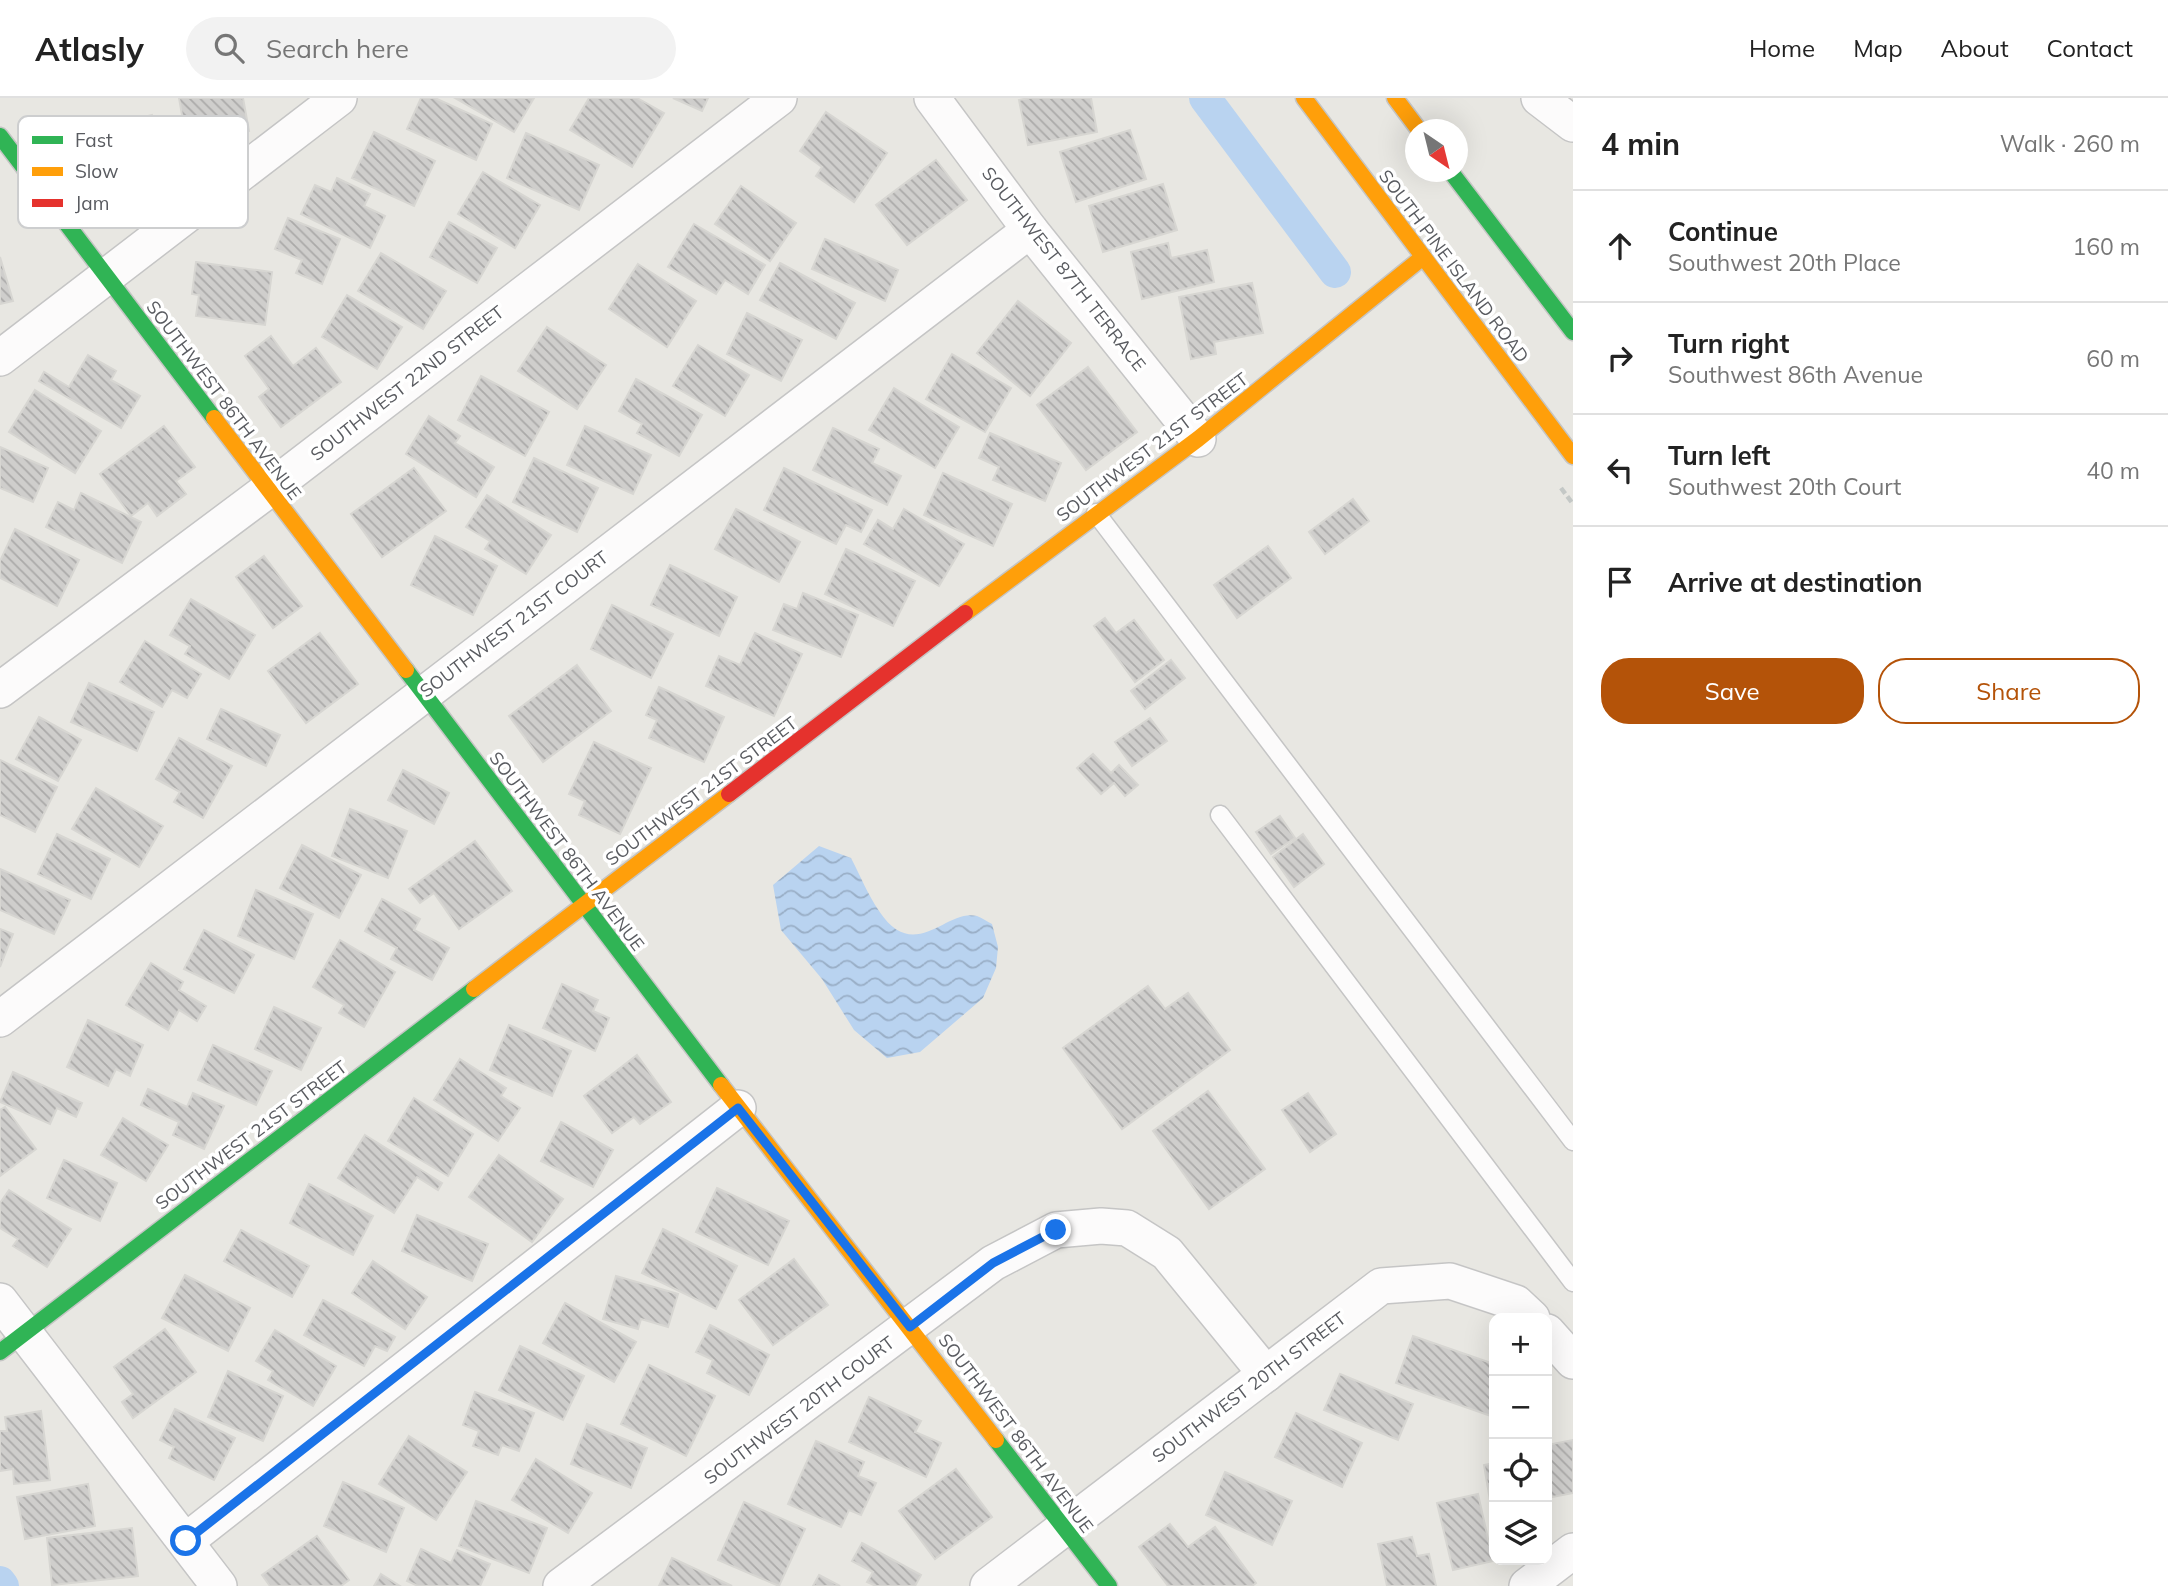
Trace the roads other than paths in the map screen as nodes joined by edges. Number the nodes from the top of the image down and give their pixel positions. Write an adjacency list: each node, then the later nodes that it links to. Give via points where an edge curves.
1 (779, 98): 22 (street, SOUTHWEST 22ND STREET)
2 (932, 98): 15 (street, SOUTHWEST 87TH TERRACE)
3 (1304, 98): 16 (street, SOUTH PINE ISLAND ROAD)
4 (1395, 98): 7 (street)
5 (1539, 98): 8 (street)
6 (318, 104): 11 (street)
7 (1411, 119)
8 (1573, 124)
9 (0, 136): 10 (street, SOUTHWEST 86TH AVENUE)
10 (18, 160)
11 (248, 161)
12 (1459, 182): 18 (street)
13 (70, 228): 17 (street, SOUTHWEST 86TH AVENUE)
14 (167, 228): 17 (street)
15 (1030, 230): 20 (street, SOUTHWEST 87TH TERRACE); 25 (street, SOUTHWEST 21ST COURT)
16 (1423, 257): 20 (street, SOUTHWEST 21ST STREET); 21 (street, SOUTH PINE ISLAND ROAD)
17 (107, 277): 19 (street); 22 (street, SOUTHWEST 86TH AVENUE)
18 (1573, 332)
19 (0, 358)
20 (1198, 439): 23 (street, SOUTHWEST 21ST STREET)
21 (1573, 456)
22 (268, 490): 24 (street, SOUTHWEST 22ND STREET); 25 (street, SOUTHWEST 86TH AVENUE)
23 (1096, 513): 27 (street, SOUTHWEST 21ST STREET); 30 (lane)
24 (0, 690)
25 (424, 693): 27 (street, SOUTHWEST 86TH AVENUE); 28 (street, SOUTHWEST 21ST COURT)
26 (1220, 815): 31 (lane)
27 (583, 905): 29 (street, SOUTHWEST 86TH AVENUE); 35 (street, SOUTHWEST 21ST STREET)
28 (0, 1019)
29 (738, 1108): 34 (street, SOUTHWEST 86TH AVENUE); 38 (street)
30 (1573, 1141)
31 (1573, 1282)
32 (0, 1301): 35 (street)
33 (1527, 1313): 36 (street, SOUTHWEST 20TH STREET, via 1516,1303 1450,1281 1381,1286)
34 (910, 1327): 36 (street, SOUTHWEST 20TH COURT, via 993,1263 1056,1230 1127,1228 1167,1252); 37 (street, SOUTHWEST 86TH AVENUE); 41 (street, SOUTHWEST 20TH COURT)
35 (13, 1342): 38 (street)
36 (1266, 1374): 37 (street, SOUTHWEST 20TH STREET)
37 (1065, 1528): 42 (street, SOUTHWEST 20TH STREET); 43 (street, SOUTHWEST 86TH AVENUE)
38 (186, 1541): 40 (street)
39 (1573, 1551): 44 (street)
40 (219, 1586)
41 (561, 1586)
42 (988, 1586)
43 (1108, 1586)
44 (1527, 1586)

